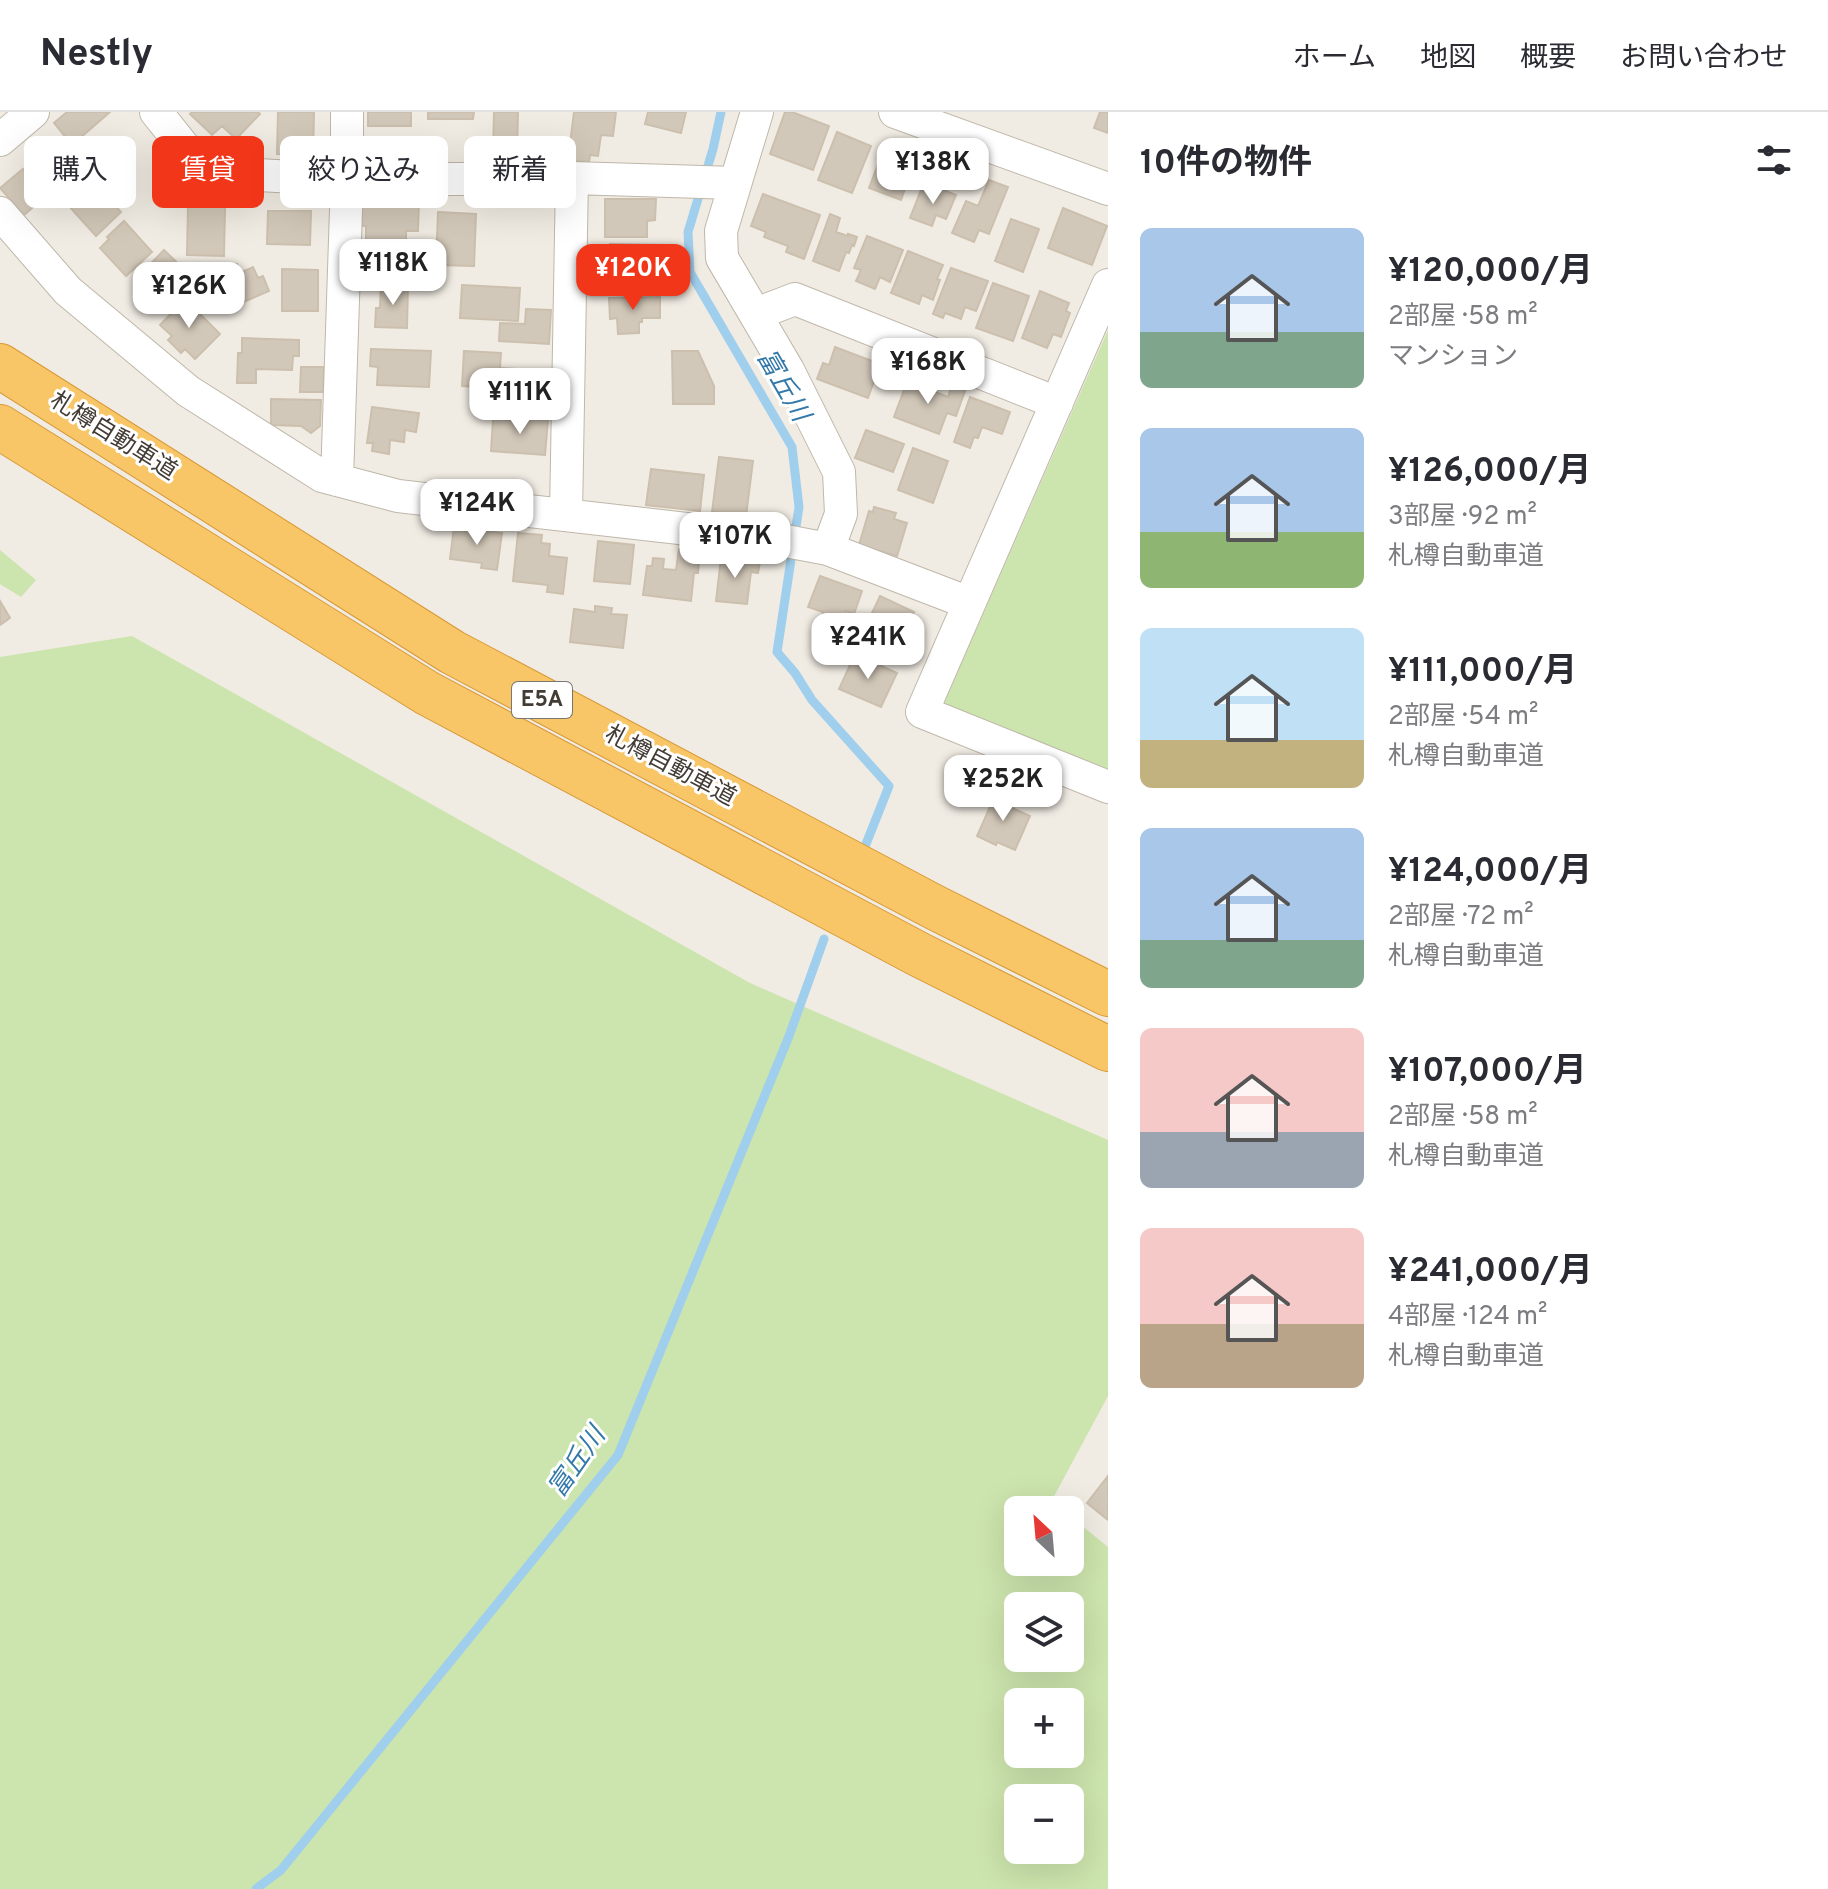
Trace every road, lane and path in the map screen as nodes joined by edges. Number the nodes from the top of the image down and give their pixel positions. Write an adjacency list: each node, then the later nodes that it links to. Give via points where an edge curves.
1 (33, 112): 7 (street)
2 (156, 112): 8 (street, via 204,172)
3 (347, 112): 6 (street)
4 (757, 112): 10 (street)
5 (895, 112): 11 (street)
6 (347, 136)
7 (0, 140)
8 (280, 176)
9 (576, 178): 10 (street)
10 (710, 183): 16 (street, via 722,258)
11 (1108, 189)
12 (346, 208): 20 (street)
13 (571, 208): 21 (street)
14 (0, 213): 20 (street, via 68,291 188,391 322,476)
15 (1108, 285): 18 (street)
16 (756, 314): 18 (street, via 795,299); 22 (street, via 839,472 841,514)
17 (0, 366): 25 (highway, 札樽自動車道 / E5A, via 452,652)
18 (1057, 403): 23 (street)
19 (0, 427): 26 (highway, 札樽自動車道 / E5A, via 427,693 906,948)
20 (337, 480): 21 (street, via 398,496)
21 (566, 515): 22 (street)
22 (822, 548): 23 (street)
23 (969, 603): 24 (street, via 922,712)
24 (1108, 787)
25 (1108, 994)
26 (1108, 1049)

